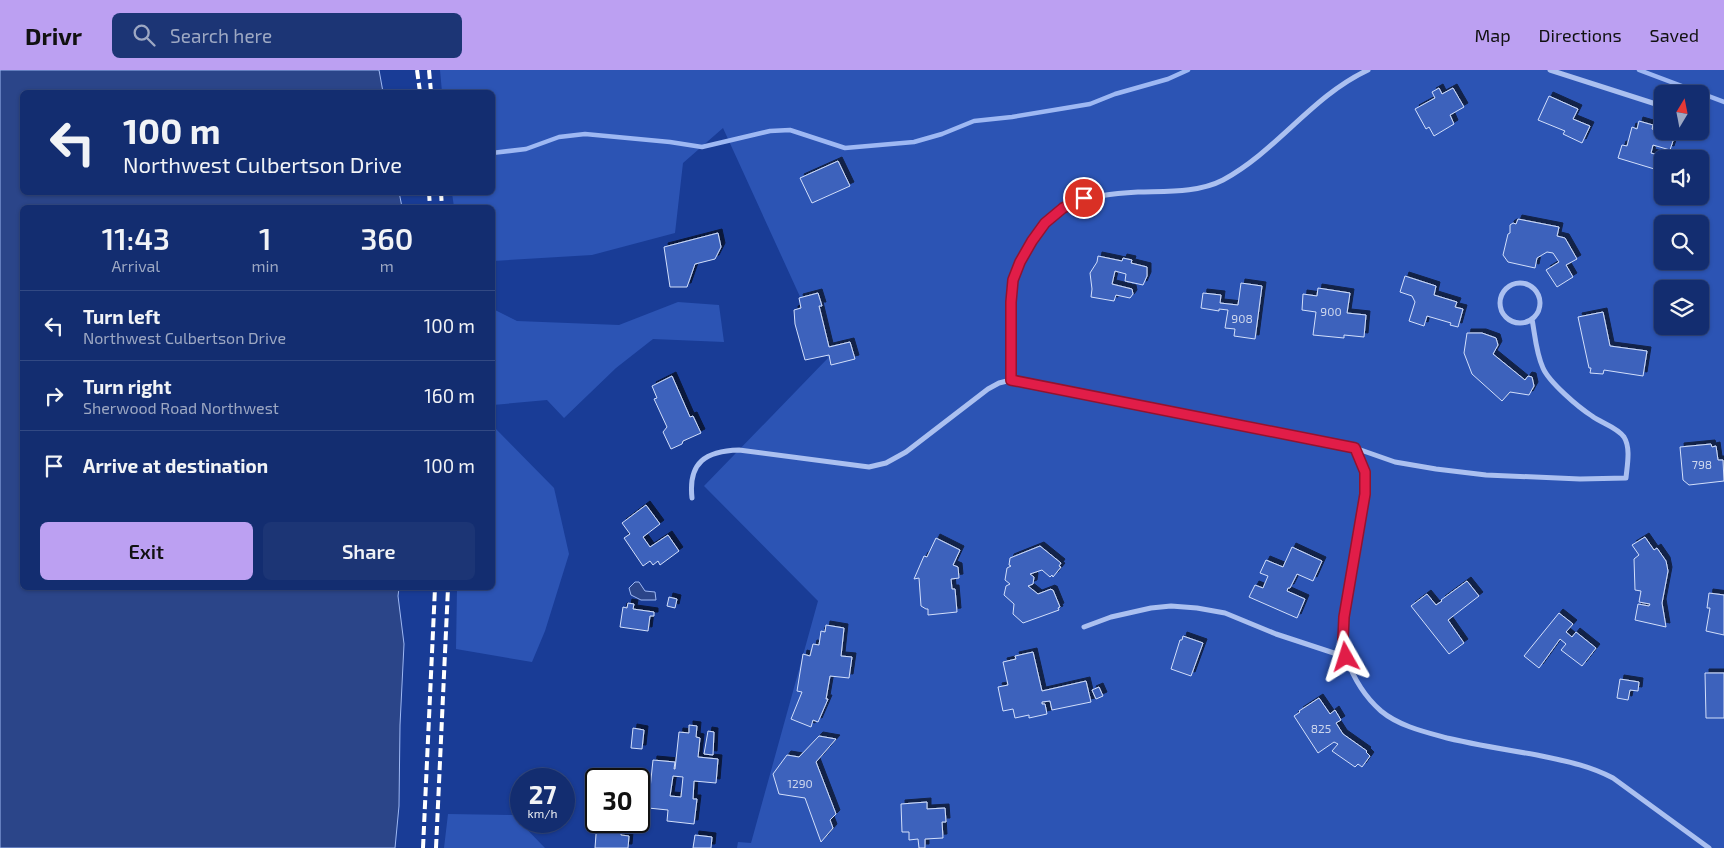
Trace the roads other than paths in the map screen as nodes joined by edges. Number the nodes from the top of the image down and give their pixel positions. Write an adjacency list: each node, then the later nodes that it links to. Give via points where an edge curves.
1 (1368, 70): 5 (street, via 1345,82 1240,170 1221,181 1202,188 1084,198 1063,208 1045,223 1020,262 1013,280)
2 (1550, 70): 3 (street)
3 (1654, 103)
4 (1532, 320): 4 (street, via 1540,307 1537,292 1524,284 1509,287 1501,300 1504,315 1517,323); 6 (street, via 1545,371 1581,408 1623,436 1627,453 1626,478 1486,475 1395,462)
5 (1011, 380): 6 (street); 7 (street, via 988,389 906,452 886,463 869,467 850,466 723,450 699,462 691,486)
6 (1355, 448): 9 (street, via 1365,472 1365,494 1344,617)
7 (692, 498)
8 (1084, 627): 9 (street, via 1150,608 1197,608 1225,614)
9 (1346, 657): 10 (street, via 1364,692 1381,711 1403,724 1471,743 1596,769)
10 (1709, 848)

